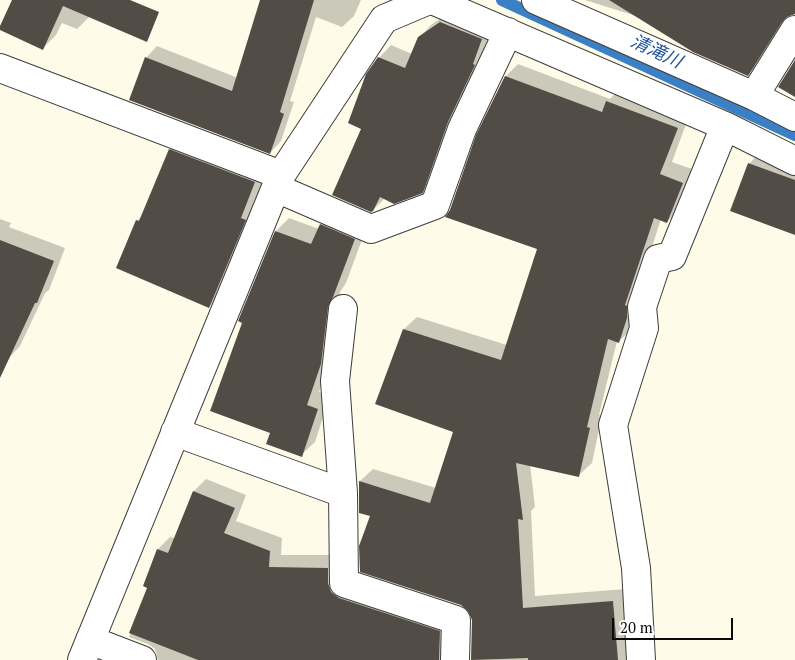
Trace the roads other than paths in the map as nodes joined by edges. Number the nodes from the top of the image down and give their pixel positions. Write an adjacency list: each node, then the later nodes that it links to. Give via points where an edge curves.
1 (430, 0): 4 (street); 10 (street, via 384,19)
2 (536, 0): 6 (street)
3 (795, 30): 6 (street)
4 (508, 32): 8 (street); 10 (street, via 462,129 435,205 371,229)
5 (0, 68): 10 (street)
6 (754, 96): 7 (street)
7 (795, 117)
8 (725, 126): 9 (street); 17 (street, via 672,256 658,259 642,307 644,328 613,425 636,568)
9 (795, 161)
10 (278, 182): 12 (street)
11 (343, 309): 13 (street, via 335,381)
12 (175, 432): 13 (street); 14 (street)
13 (343, 493): 16 (street, via 344,583 456,620)
14 (86, 650): 15 (street)
15 (142, 660)
16 (455, 660)
17 (641, 660)

